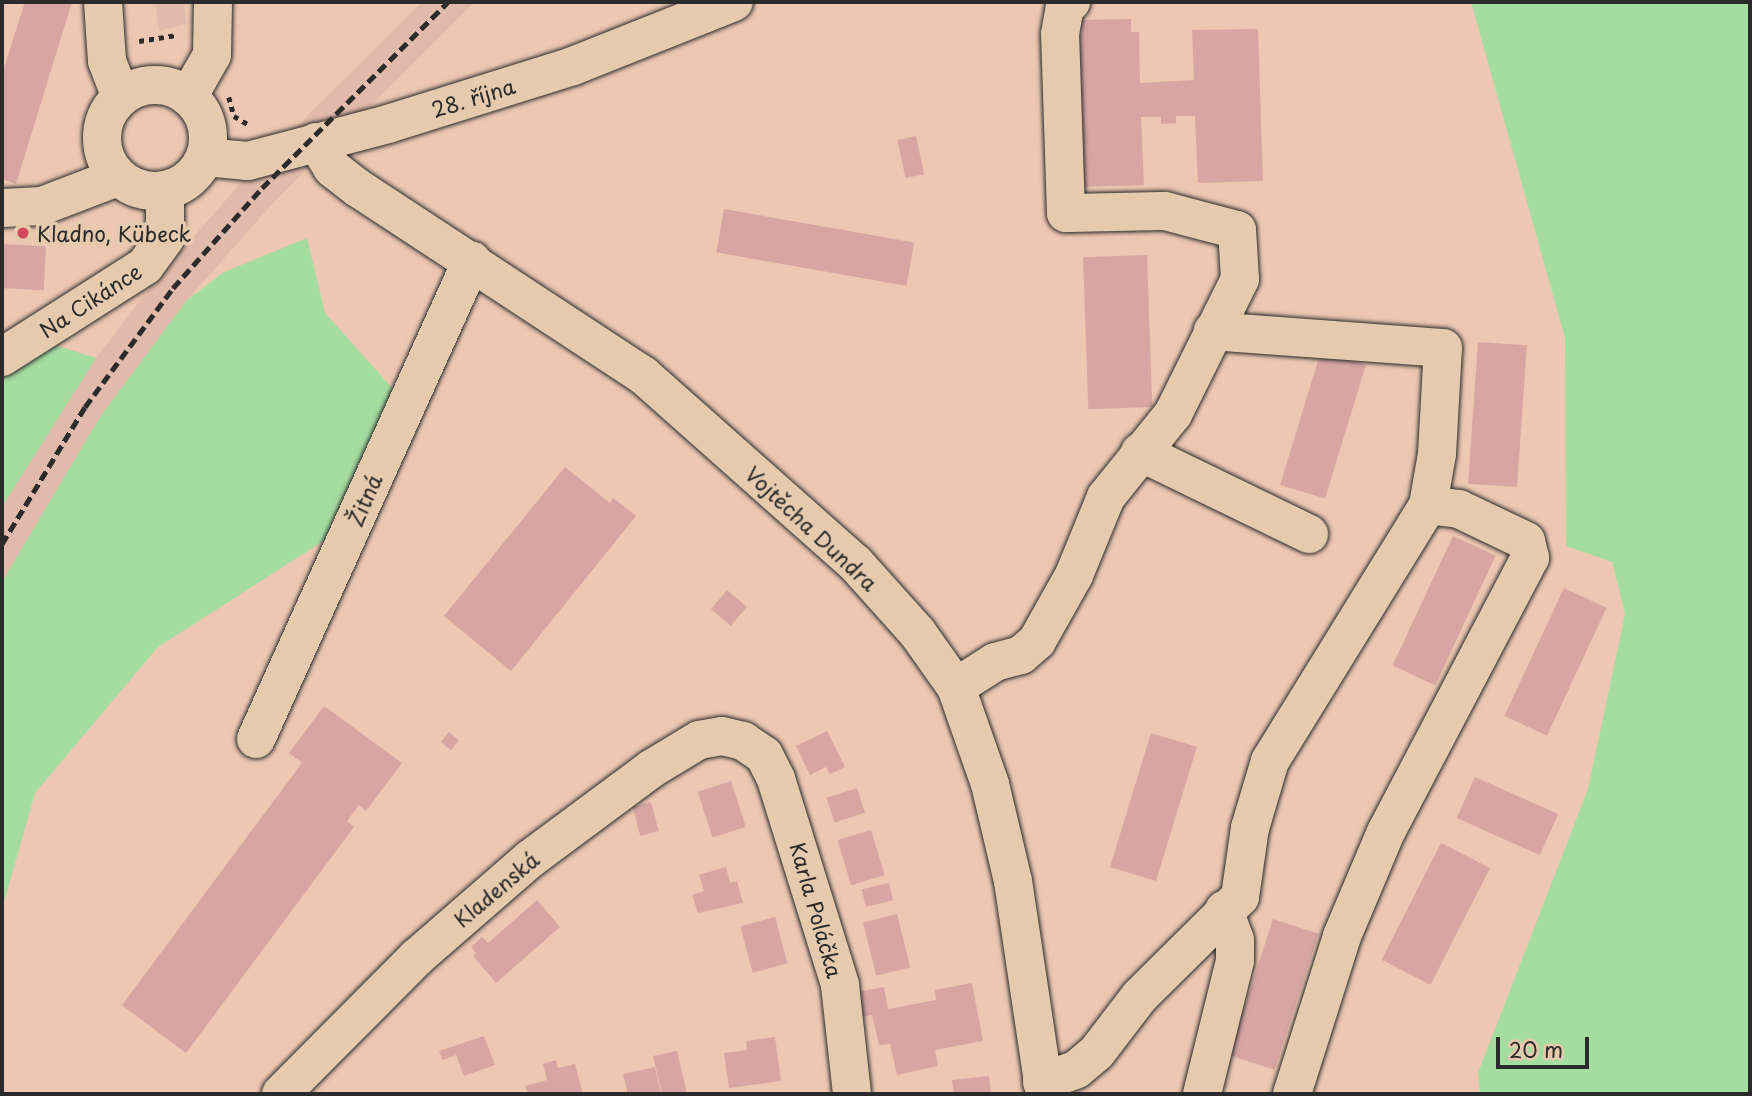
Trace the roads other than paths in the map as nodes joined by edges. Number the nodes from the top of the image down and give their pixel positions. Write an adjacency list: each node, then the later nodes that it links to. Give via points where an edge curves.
1 (103, 2): 5 (street, via 107,61)
2 (213, 2): 6 (street, via 212,55)
3 (734, 2): 7 (street, 28. října, via 573,66)
4 (1071, 2): 13 (street, via 1065,7 1060,34 1066,213 1165,211 1237,230 1240,279)
5 (121, 97): 6 (street, via 156,85); 9 (street, via 106,118 102,143)
6 (188, 97): 8 (street, via 205,120)
7 (316, 142): 8 (street, 28. října, via 248,161); 12 (street, Vojtěcha Dundra, via 332,168 358,188)
8 (205, 157): 10 (street, via 189,178)
9 (118, 177): 10 (street, via 145,191); 11 (street, via 42,206)
10 (165, 191): 14 (street, Na Cikánce, via 165,237 145,266)
11 (2, 208)
12 (472, 260): 18 (street, Vojtěcha Dundra, via 653,383 855,564 917,632); 19 (street, Žitná)
13 (1213, 331): 15 (street, via 1173,414); 16 (street, via 1443,348 1437,454)
14 (2, 357)
15 (1140, 452): 17 (street); 18 (street, via 1106,497 1074,575 1037,641 1021,655 995,662)
16 (1428, 505): 21 (street, via 1270,761 1250,828 1240,897); 26 (street, via 1459,509 1526,541 1530,558 1386,832 1342,936)
17 (1309, 534)
18 (956, 687): 22 (street, Vojtěcha Dundra, via 979,749 1013,881)
19 (256, 739)
20 (743, 741): 23 (street, Kladenská, via 722,736 699,740 650,769 530,859 416,958); 24 (street, Karla Poláčka, via 764,755 794,832 839,985)
21 (1224, 910): 22 (street, via 1139,997 1097,1052); 25 (street, via 1235,940 1235,961)
22 (1044, 1088)
23 (281, 1094)
24 (852, 1094)
25 (1202, 1094)
26 (1292, 1094)

